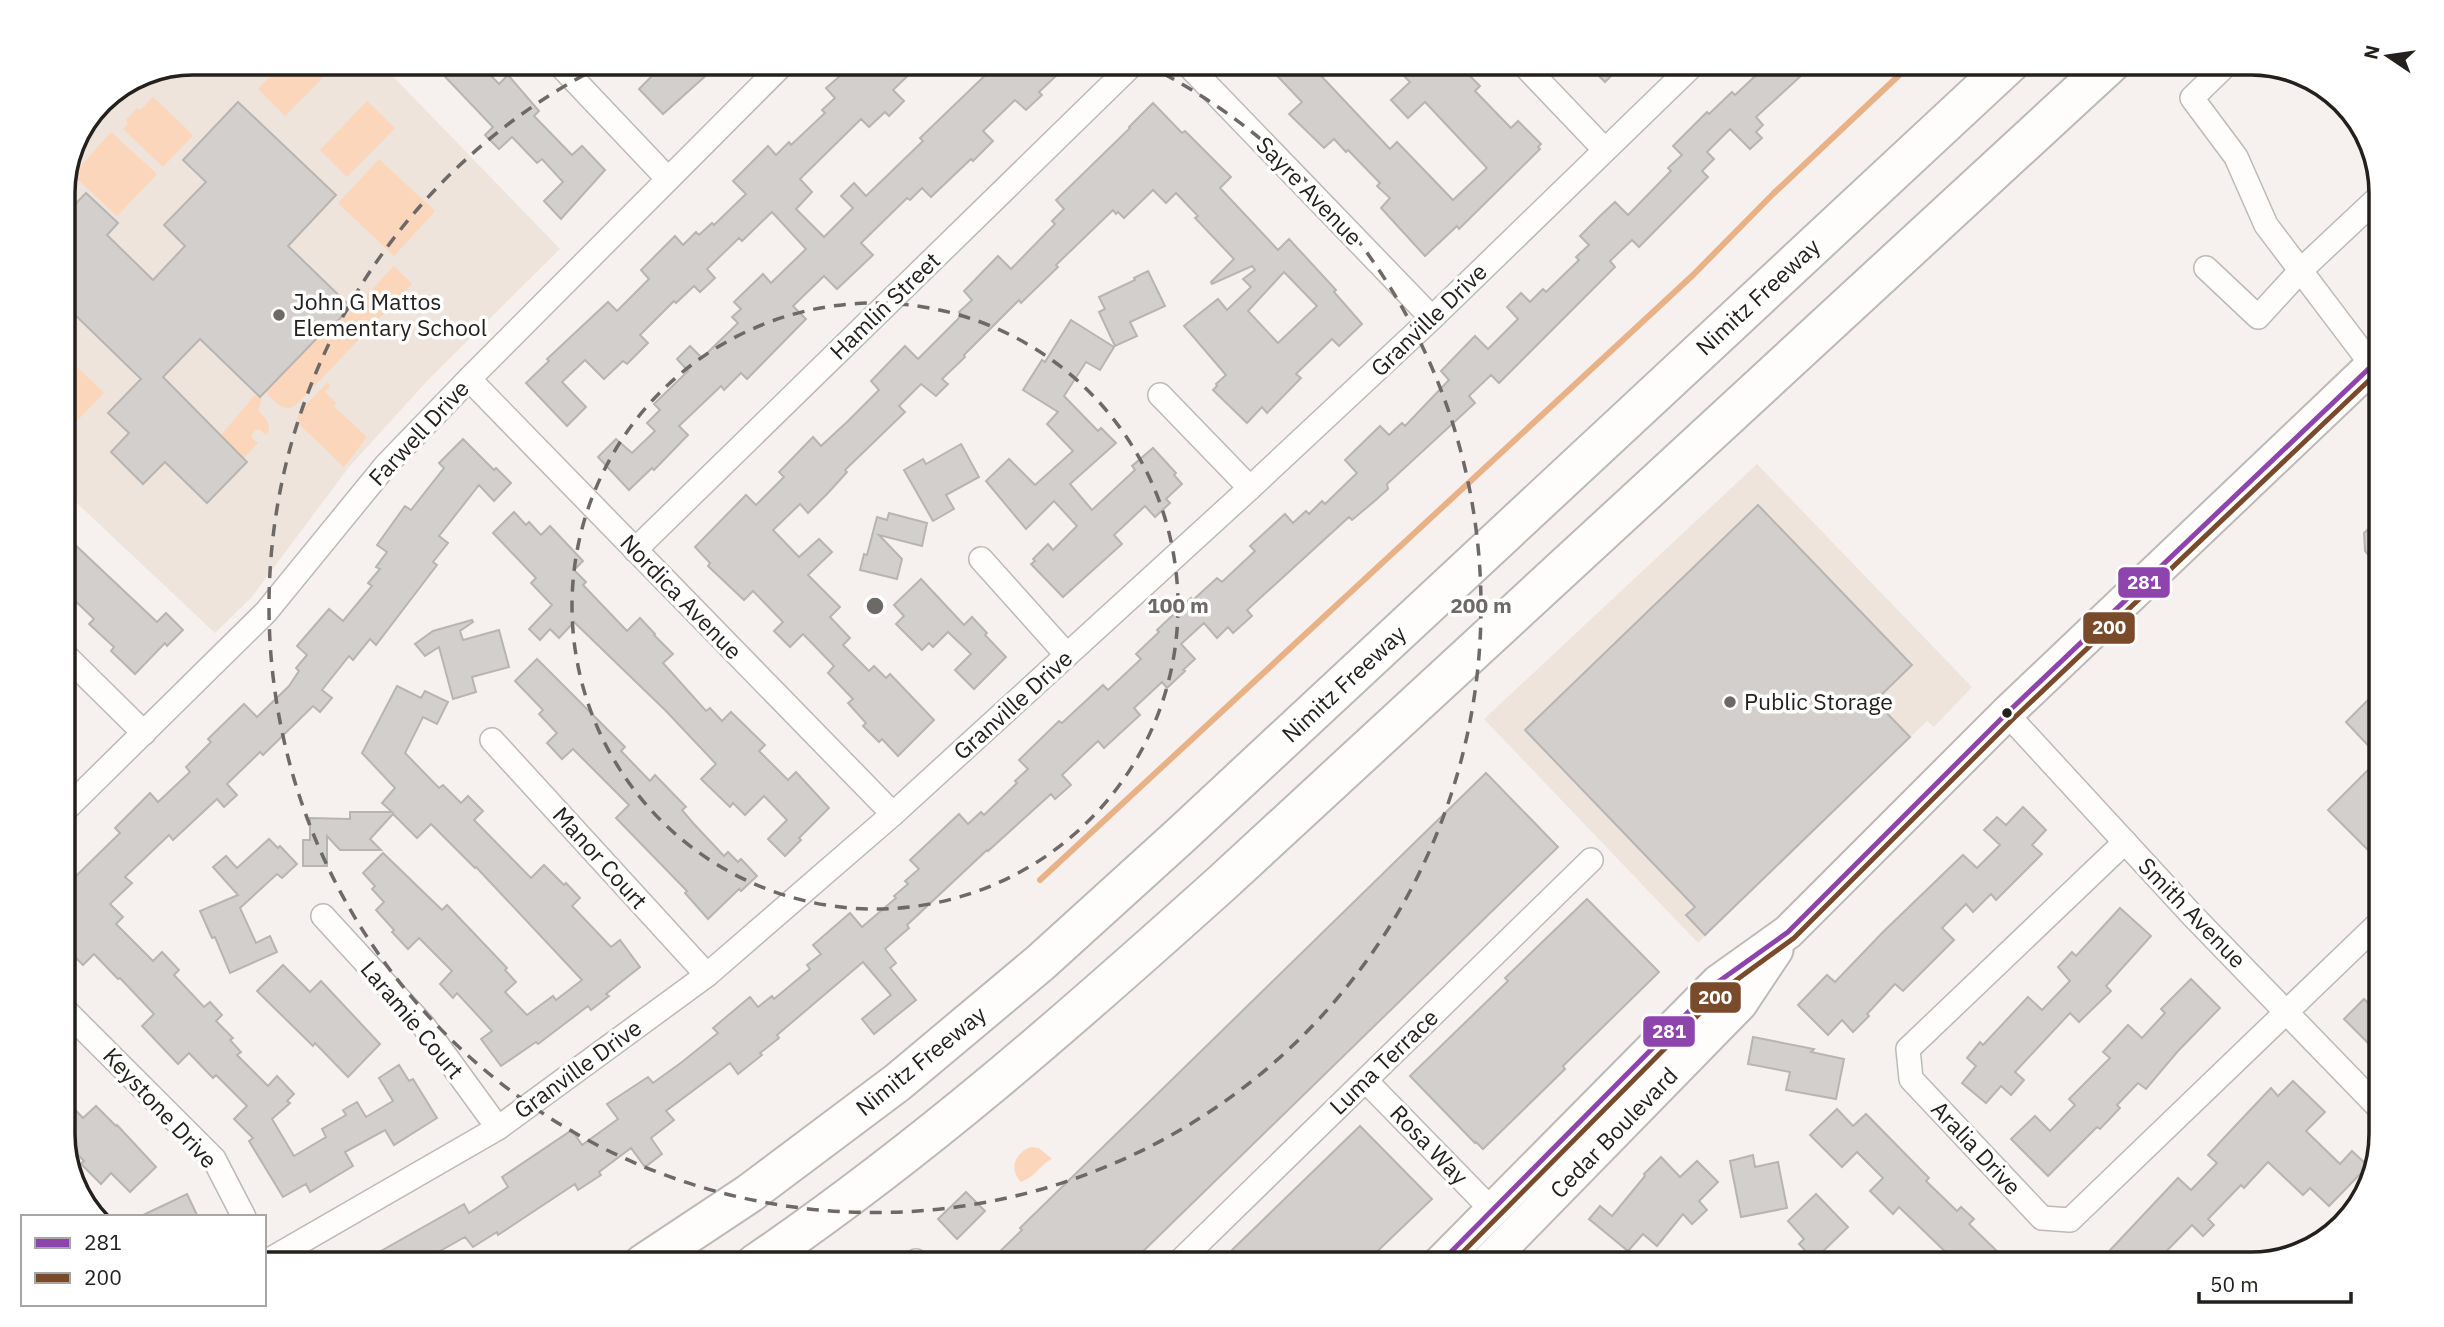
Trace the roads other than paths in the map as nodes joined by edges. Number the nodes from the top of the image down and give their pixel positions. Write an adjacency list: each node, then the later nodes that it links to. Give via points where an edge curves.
1 (569, 75): 11 (street)
2 (772, 75): 11 (street, Farwell Drive)
3 (1122, 75): 21 (street, Hamlin Street)
4 (1198, 75): 15 (street, Sayre Avenue)
5 (1533, 75): 10 (street)
6 (1683, 75): 10 (street, Granville Drive)
7 (1997, 75): 44 (highway, Nimitz Freeway, via 1040,963 898,1082 750,1193)
8 (2098, 75): 45 (highway, via 1083,1008 937,1129)
9 (2216, 75): 14 (street, via 2192,98 2236,158 2266,225)
10 (1605, 150): 15 (street, Granville Drive)
11 (668, 179): 18 (street, Farwell Drive)
12 (2368, 207): 14 (street)
13 (2206, 268): 14 (street, via 2258,317)
14 (2301, 270): 16 (street)
15 (1432, 318): 20 (street, Granville Drive)
16 (2368, 352)
17 (2368, 368): 25 (main road, Cedar Boulevard)
18 (469, 379): 21 (street, Nordica Avenue); 26 (street, Farwell Drive, via 386,465 266,612)
19 (1160, 396): 20 (street)
20 (1250, 488): 23 (street, Granville Drive)
21 (635, 550): 29 (street, Nordica Avenue)
22 (981, 559): 23 (street)
23 (1067, 655): 29 (street, Granville Drive)
24 (76, 666): 26 (street)
25 (2006, 713): 30 (street, Smith Avenue); 33 (main road, Cedar Boulevard)
26 (144, 733): 28 (street, Farwell Drive)
27 (492, 740): 35 (street, Manor Court)
28 (76, 798)
29 (893, 814): 35 (street, Granville Drive)
30 (2124, 842): 36 (street, Smith Avenue); 36 (street, Aralia Drive, via 1908,1049 1911,1079 2042,1219 2070,1220)
31 (1591, 860): 38 (street, Luma Terrace)
32 (323, 916): 40 (street, Laramie Court, via 423,1026)
33 (1788, 932): 41 (main road, Cedar Boulevard, via 1717,982); 48 (main road, Cedar Boulevard, via 1740,1004)
34 (2369, 932): 36 (street)
35 (707, 975): 40 (street, Granville Drive)
36 (2286, 1010): 39 (street, Smith Avenue)
37 (76, 1021): 42 (street, Keystone Drive, via 214,1159)
38 (1366, 1081): 41 (street, Rosa Way); 46 (street, Luma Terrace)
39 (2369, 1097)
40 (498, 1128): 43 (street, Granville Drive)
41 (1491, 1209): 47 (main road, Cedar Boulevard)
42 (243, 1215)
43 (279, 1252)
44 (661, 1252)
45 (771, 1252)
46 (1189, 1252)
47 (1450, 1252)
48 (1498, 1252)

